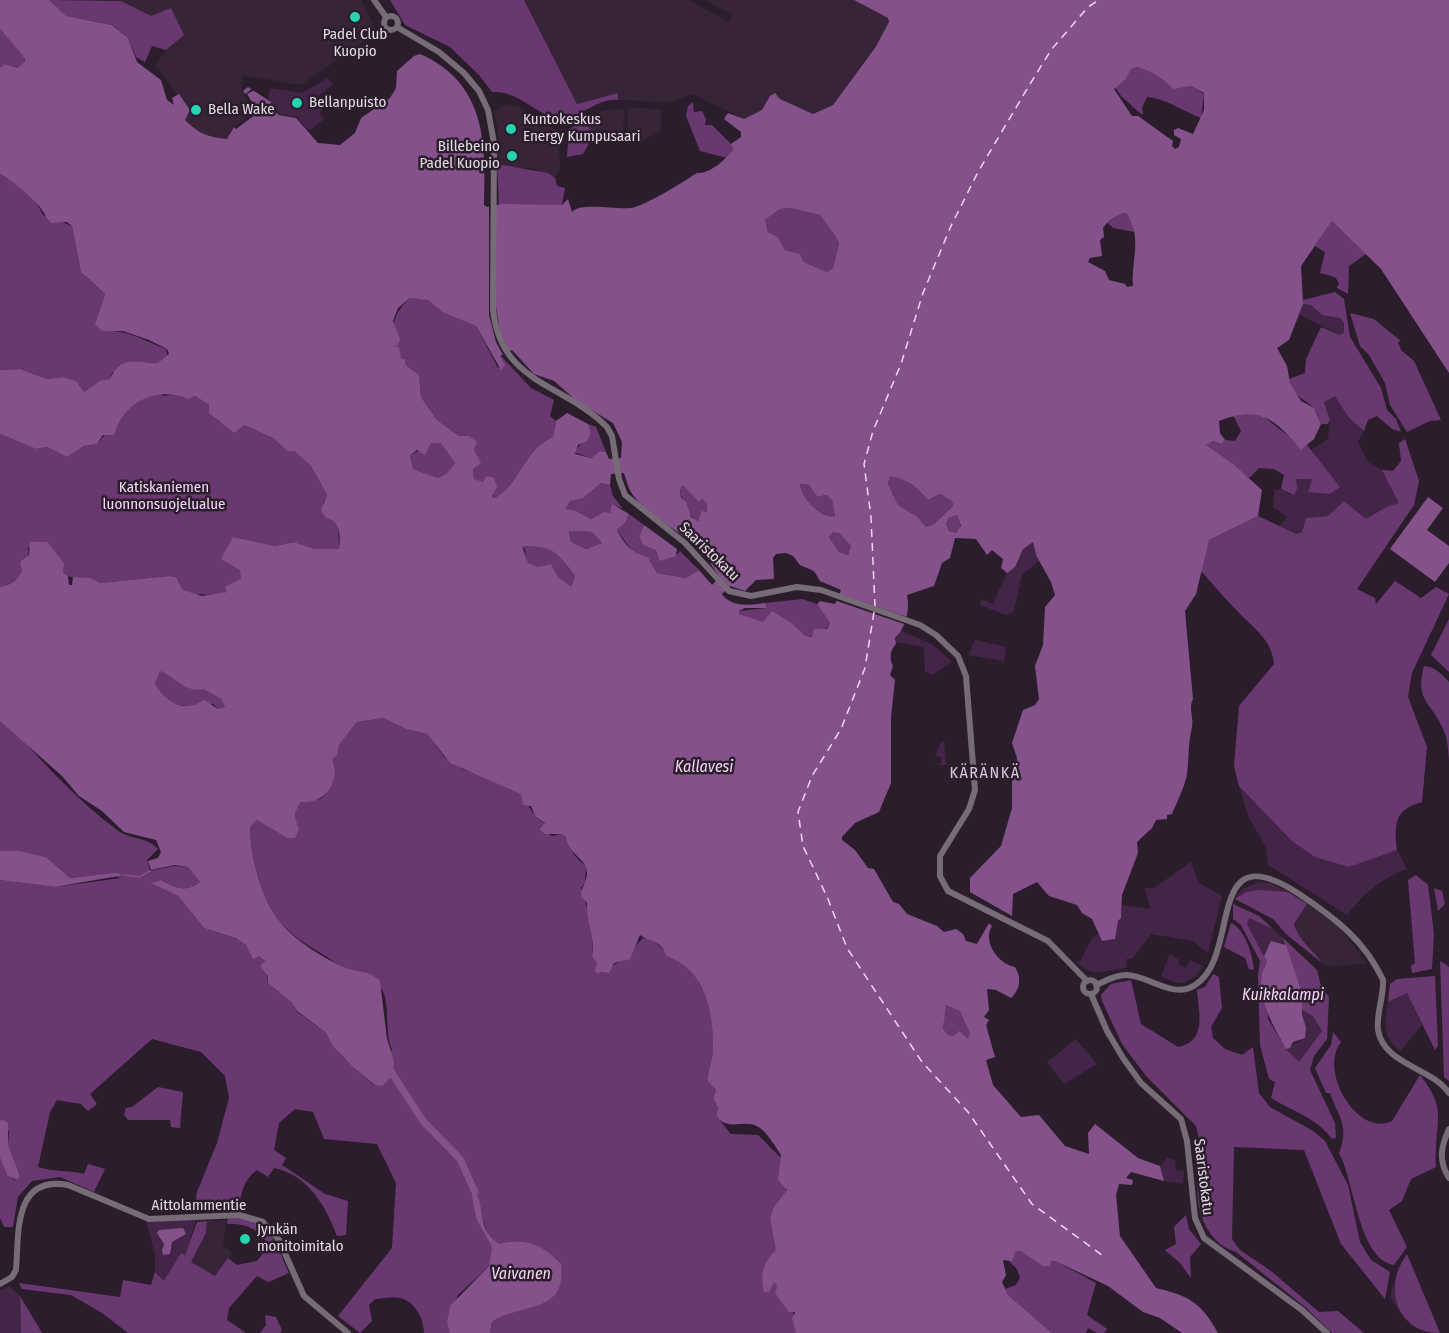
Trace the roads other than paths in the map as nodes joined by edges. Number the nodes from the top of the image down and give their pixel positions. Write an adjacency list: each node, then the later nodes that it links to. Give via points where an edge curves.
1 (374, 0): 2 (main road)
2 (386, 17): 3 (main road, via 395,17); 3 (main road, via 386,28)
3 (397, 27): 4 (main road, Saaristokatu, via 439,52 464,73 479,91 493,132 494,320 508,356 539,383 601,421 612,436 625,495 691,548 729,591 751,596 797,587 821,590 920,625 958,656 966,676 975,790 969,808 940,856 942,884 959,898 1048,941)
4 (1087, 981): 5 (main road); 6 (main road, Saaristokatu, via 1084,990)
5 (1096, 985): 6 (main road); 7 (main road, via 1124,975 1172,989 1195,986 1204,977 1218,946 1230,897 1239,884 1252,878 1275,879 1346,926 1383,980 1378,1024 1382,1042 1391,1053 1438,1082)
6 (1091, 994): 12 (main road, Saaristokatu, via 1123,1058 1141,1083 1180,1119 1187,1141 1195,1218 1204,1238)
7 (1449, 1094)
8 (1449, 1129): 9 (main road, via 1441,1152 1443,1169)
9 (1449, 1178)
10 (0, 1284): 11 (main road, Aittolammentie, via 16,1270 21,1209 34,1190 55,1183 149,1219 245,1215 263,1222 279,1240 304,1296)
11 (348, 1333)
12 (1327, 1333)

